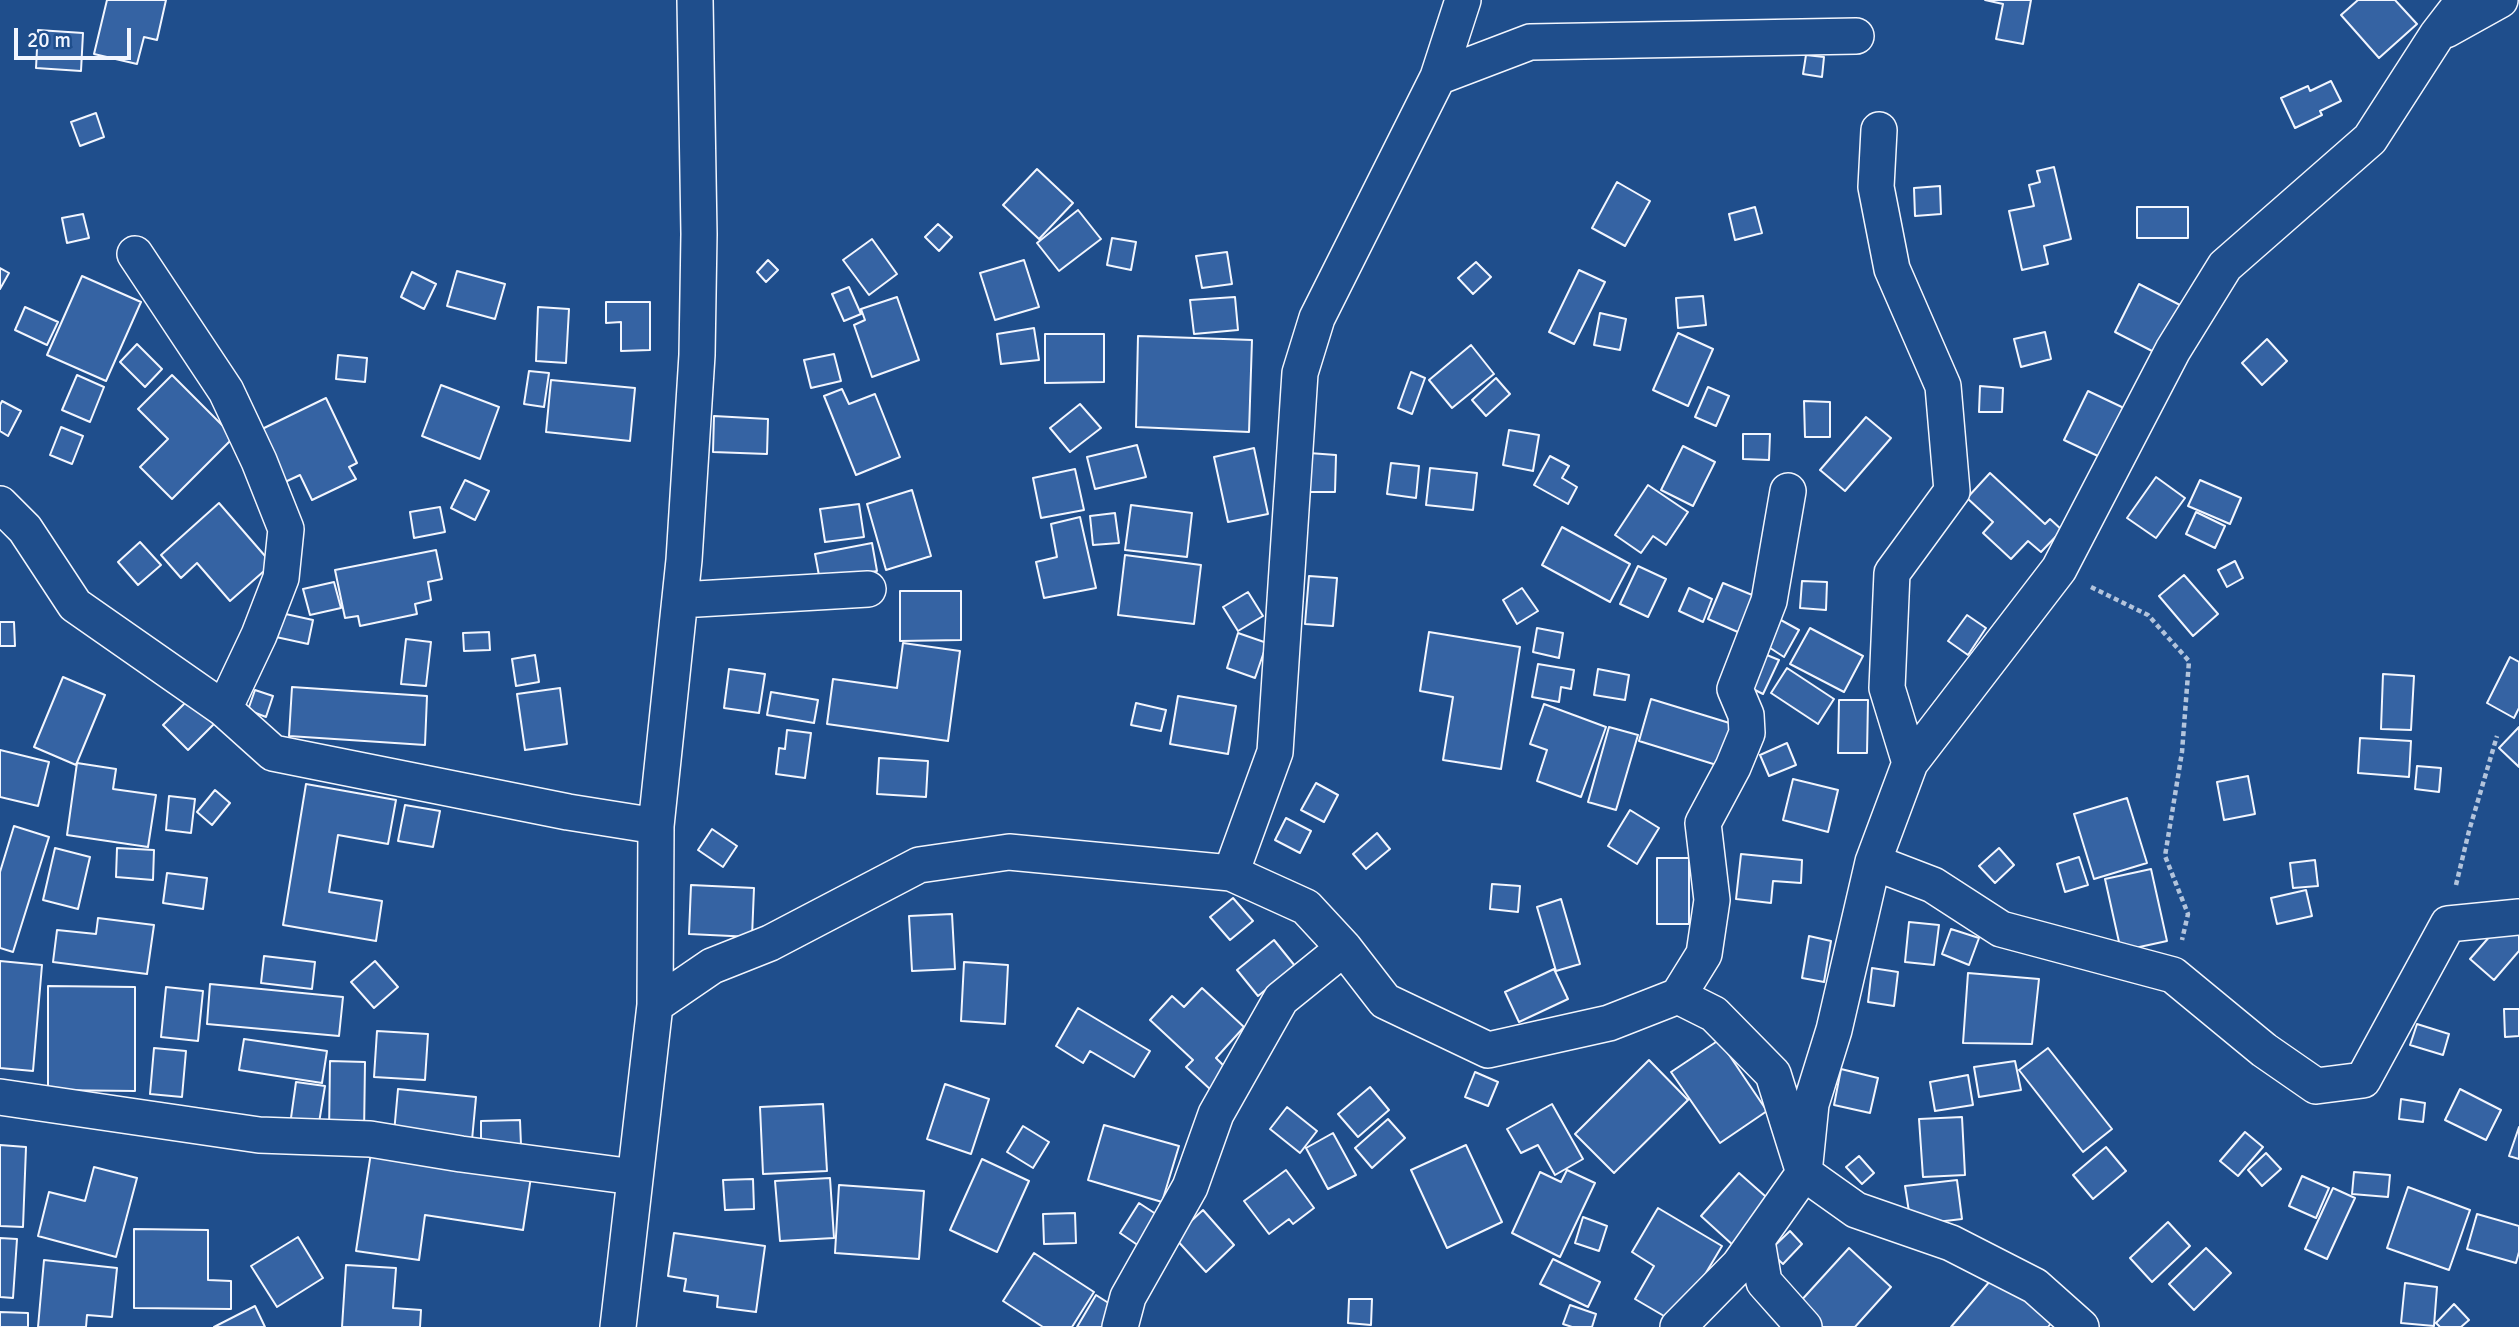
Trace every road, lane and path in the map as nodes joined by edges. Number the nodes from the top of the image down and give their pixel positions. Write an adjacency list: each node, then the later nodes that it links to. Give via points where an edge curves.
1 (695, 0): 14 (street, via 697,342)
2 (1463, 0): 7 (street)
3 (2464, 0): 5 (street)
4 (2500, 0): 5 (street)
5 (2437, 35): 12 (street, via 2370,139 2225,266 2173,351)
6 (1856, 36): 7 (street, via 1530,42)
7 (1438, 76): 20 (street, via 1317,318 1300,373 1275,752)
8 (1879, 130): 17 (street, via 1876,187 1892,269 1943,386 1952,491 1892,573 1887,688)
9 (135, 254): 15 (street, via 226,391 286,528 281,578)
10 (1788, 491): 25 (street, via 1769,601 1735,689 1746,715 1747,733 1703,824 1712,900 1704,954)
11 (0, 504): 15 (street, via 25,529 75,605)
12 (2059, 569): 17 (street); 24 (path, via 2148,615 2189,661 2182,752 2165,856 2188,914)
13 (868, 589): 14 (street)
14 (680, 600): 18 (street)
15 (224, 709): 18 (street, via 273,753)
16 (2497, 736): 22 (path)
17 (1910, 763): 19 (street)
18 (656, 826): 26 (street)
19 (1873, 862): 24 (street, via 1933,885 2001,929); 28 (street, via 1834,1030 1811,1104)
20 (1231, 873): 23 (street, via 1306,907); 26 (street, via 1009,852 919,864 770,943 712,966)
21 (2519, 917): 22 (street)
22 (2448, 924): 24 (street, via 2364,1080 2316,1086)
23 (1344, 948): 25 (street, via 1385,1001 1488,1050 1609,1023); 32 (street, via 1281,999 1216,1114 1190,1187 1128,1297)
24 (2173, 975)
25 (1678, 996): 28 (street, via 1714,1014 1773,1074)
26 (655, 1005): 29 (street)
27 (0, 1097): 29 (street, via 260,1135 370,1139)
28 (1804, 1173): 30 (street); 35 (street, via 1856,1210 1951,1242 2035,1286)
29 (634, 1177): 31 (street)
30 (1756, 1241): 33 (street, via 1739,1265); 34 (street, via 1764,1282)
31 (618, 1327)
32 (1120, 1327)
33 (1678, 1327)
34 (1804, 1327)
35 (2081, 1327)

